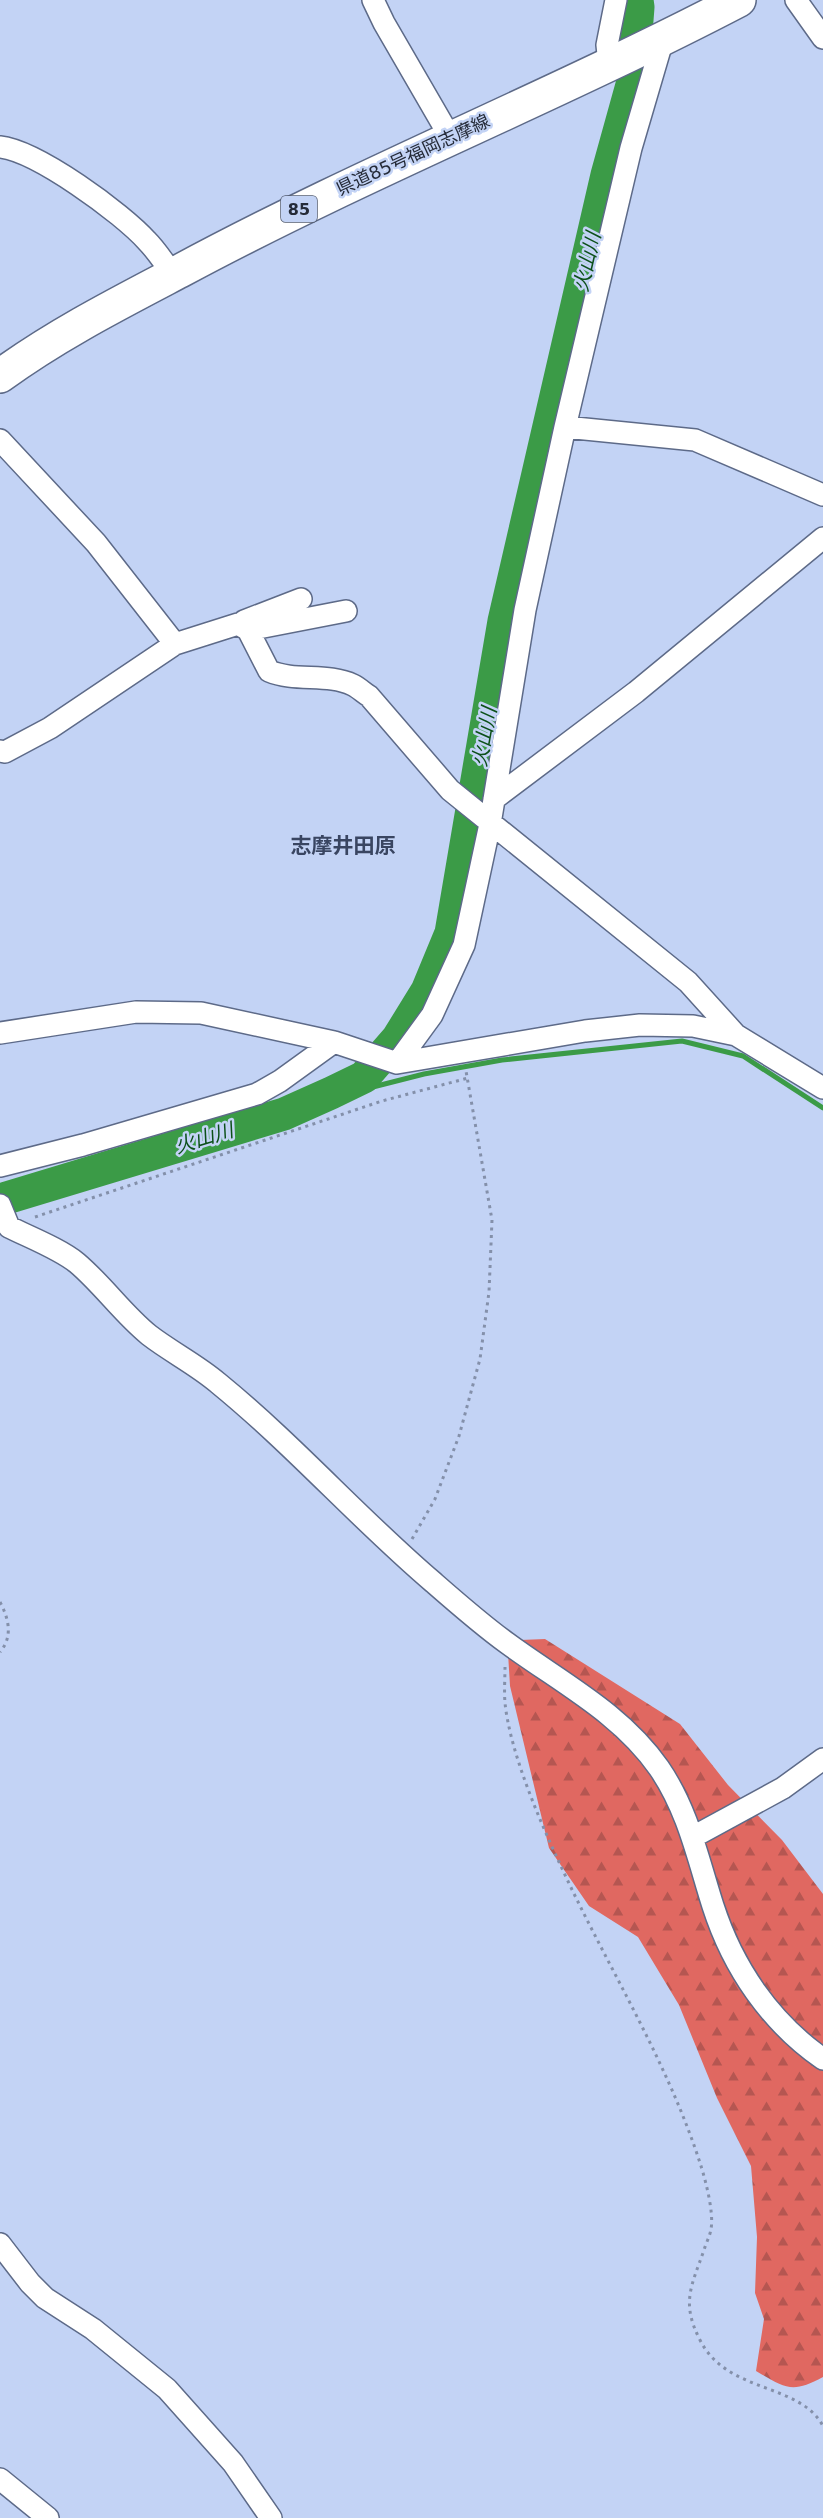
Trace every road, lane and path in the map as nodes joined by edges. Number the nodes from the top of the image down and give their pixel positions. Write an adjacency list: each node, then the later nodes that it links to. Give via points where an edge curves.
1 (373, 0): 8 (street)
2 (616, 0): 7 (street, via 607,45)
3 (739, 0): 6 (main road, 県道85号福岡志摩線 / 85)
4 (796, 0): 5 (street)
5 (823, 38)
6 (663, 39): 7 (main road, 県道85号福岡志摩線 / 85); 12 (street, via 631,148)
7 (609, 64): 8 (main road, 県道85号福岡志摩線 / 85)
8 (450, 137): 10 (main road, 県道85号福岡志摩線 / 85)
9 (0, 147): 10 (street, via 47,165 99,200 146,240)
10 (173, 274): 11 (main road, 県道85号福岡志摩線 / 85)
11 (2, 369)
12 (565, 427): 14 (street, via 695,440); 21 (street, via 525,610)
13 (0, 440): 19 (street, via 96,543)
14 (823, 495)
15 (823, 538): 21 (street, via 636,692)
16 (301, 599): 18 (street)
17 (346, 611): 18 (street)
18 (243, 627): 19 (street); 22 (street, via 269,671 280,676 353,685 369,696 450,790)
19 (175, 644): 20 (street, via 50,728)
20 (0, 751)
21 (494, 799): 22 (street)
22 (490, 824): 24 (street, via 688,982); 26 (street, via 464,945 432,1015)
23 (0, 1033): 25 (street, via 136,1012 201,1013)
24 (736, 1035): 26 (street, via 693,1026 640,1025); 27 (street)
25 (334, 1041): 26 (street); 28 (street, via 280,1082 257,1094)
26 (397, 1063)
27 (823, 1089)
28 (0, 1167)
29 (4, 1217): 30 (street, via 75,1261 148,1334 217,1382); 30 (path, via 468,1078 492,1220 489,1292 480,1359 459,1436 435,1499)
30 (403, 1555): 32 (street)
31 (0, 1602): 33 (path, via 8,1618 7,1644)
32 (506, 1642): 35 (street, via 611,1716 640,1743 660,1768); 38 (path, via 505,1702 509,1729 539,1819 647,2037 701,2167 712,2228 688,2298 690,2321 711,2358 728,2372 809,2409)
33 (0, 1652)
34 (823, 1759): 35 (street, via 783,1788)
35 (693, 1837): 36 (street, via 714,1909 745,1976 773,2016)
36 (823, 2059)
37 (0, 2244): 41 (street, via 45,2298 93,2329 167,2390 233,2463)
38 (823, 2427)
39 (0, 2479): 40 (street)
40 (48, 2518)
41 (271, 2518)

